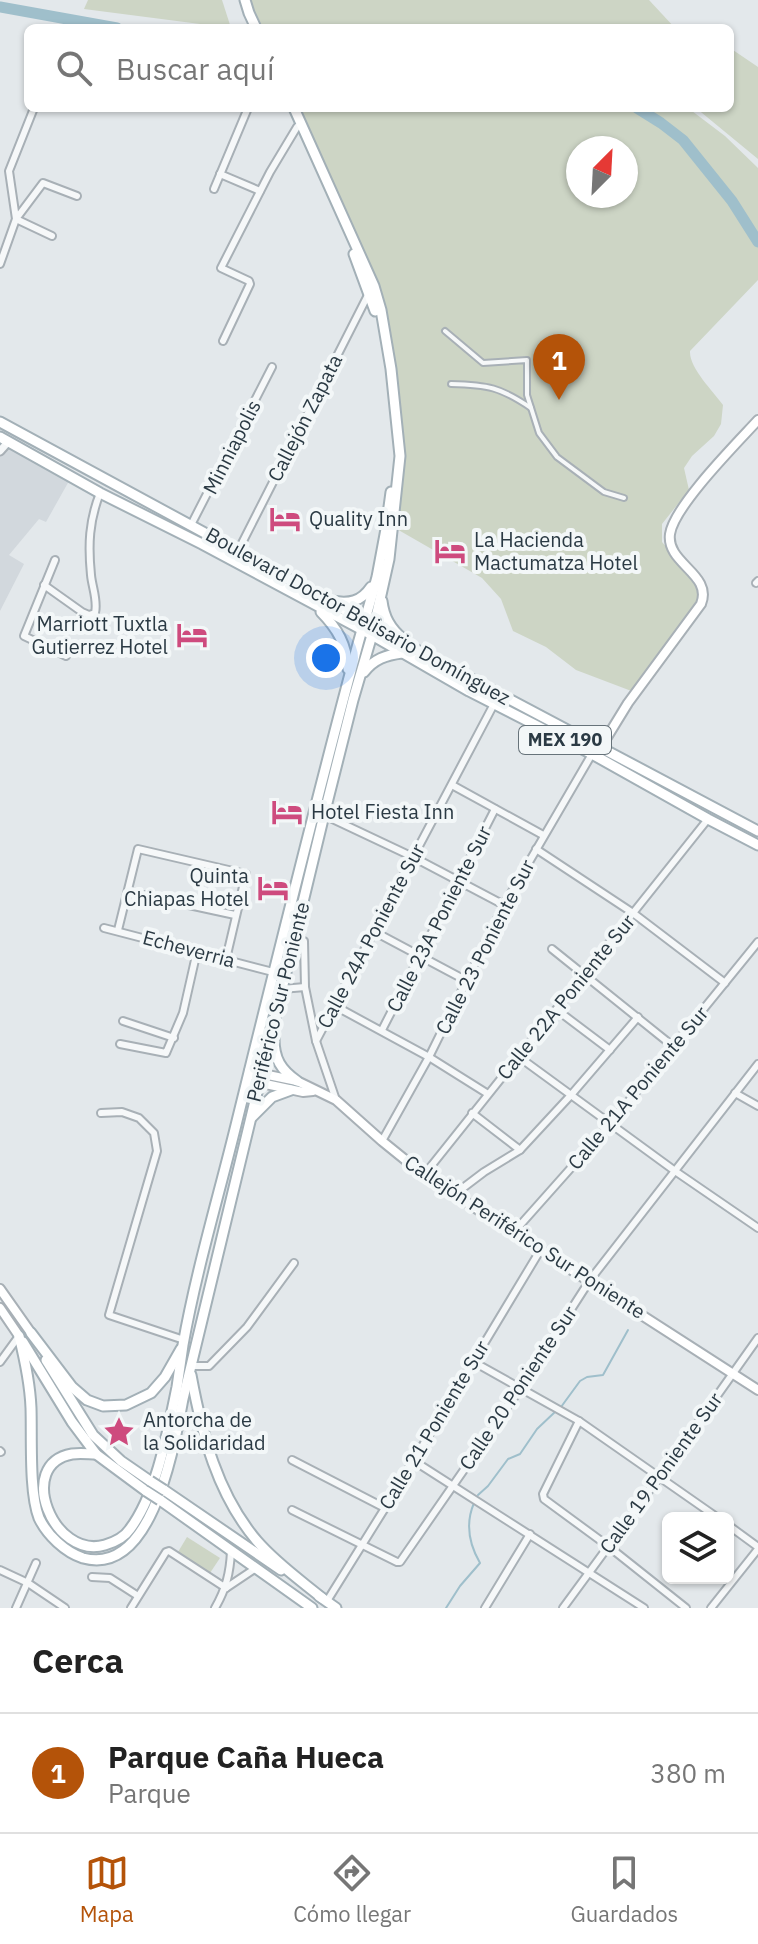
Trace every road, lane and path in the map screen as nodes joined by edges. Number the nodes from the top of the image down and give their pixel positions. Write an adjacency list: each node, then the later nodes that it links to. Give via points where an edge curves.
1 (243, 0): 2 (main road)
2 (252, 24)
3 (32, 112): 12 (street, via 9,171)
4 (246, 112): 8 (street)
5 (293, 112): 7 (main road)
6 (294, 112): 15 (main road)
7 (297, 127): 10 (street); 15 (main road)
8 (220, 174): 9 (street); 10 (street)
9 (214, 189)
10 (260, 191): 17 (street, via 221,268 250,284)
11 (77, 196): 12 (street, via 43,183)
12 (16, 219): 13 (street); 14 (street)
13 (52, 236)
14 (0, 264)
15 (372, 289): 28 (street, Callejón Zapata); 30 (main road, via 394,456); 32 (main road, via 391,369 400,456)
16 (445, 331): 20 (street, via 483,363 527,360)
17 (223, 341)
18 (272, 367): 27 (street, Minniapolis)
19 (451, 384): 20 (street, via 503,391)
20 (531, 408): 26 (street, via 539,433 557,457 604,492)
21 (758, 420): 40 (main road, via 673,523 669,538 674,553 698,580 704,596)
22 (0, 422): 27 (main road, Boulevard Doctor Belisario Domínguez / MEX 190)
23 (4, 439): 24 (street); 25 (main road, Boulevard Doctor Belisario Domínguez / MEX 190)
24 (0, 451)
25 (100, 493): 31 (street, via 89,539 95,613 82,612); 33 (main road, Boulevard Doctor Belisario Domínguez / MEX 190)
26 (624, 498)
27 (191, 525): 28 (main road, Boulevard Doctor Belisario Domínguez / MEX 190)
28 (238, 551): 33 (main road, Boulevard Doctor Belisario Domínguez / MEX 190)
29 (55, 560): 31 (street)
30 (377, 577): 33 (main road, via 355,601); 34 (main road)
31 (44, 585): 37 (street, via 24,636)
32 (383, 590): 34 (main road); 35 (main road, via 388,623)
33 (320, 603): 34 (main road, Boulevard Doctor Belisario Domínguez / MEX 190); 38 (main road, via 346,649)
34 (368, 628): 35 (main road, Boulevard Doctor Belisario Domínguez / MEX 190); 36 (main road, Boulevard Doctor Belisario Domínguez / MEX 190); 38 (main road, Periférico Sur Poniente)
35 (414, 649): 40 (main road, Boulevard Doctor Belisario Domínguez / MEX 190)
36 (402, 653): 38 (main road, via 375,661); 39 (main road, Boulevard Doctor Belisario Domínguez / MEX 190)
37 (66, 656)
38 (354, 679): 43 (main road, Periférico Sur Poniente); 44 (main road, Periférico Sur Poniente)
39 (494, 704): 41 (main road, Boulevard Doctor Belisario Domínguez / MEX 190); 42 (street, Calle 24A Poniente Sur)
40 (601, 747): 48 (main road, Boulevard Doctor Belisario Domínguez / MEX 190)
41 (592, 754): 47 (main road, Boulevard Doctor Belisario Domínguez / MEX 190); 50 (street, Calle 23 Poniente Sur)
42 (452, 785): 45 (street); 53 (street, Calle 24A Poniente Sur)
43 (321, 789): 44 (main road); 49 (main road, Periférico Sur Poniente)
44 (328, 799): 46 (main road, Periférico Sur Poniente)
45 (495, 809): 50 (street); 54 (street, Calle 23A Poniente Sur)
46 (324, 815): 49 (main road, Periférico Sur Poniente); 53 (street)
47 (708, 819): 51 (main road, Boulevard Doctor Belisario Domínguez / MEX 190); 57 (street, Calle 22A Poniente Sur)
48 (756, 827)
49 (315, 830): 62 (main road, Periférico Sur Poniente); 68 (main road, Periférico Sur Poniente)
50 (543, 835): 52 (street, Calle 23 Poniente Sur)
51 (758, 845)
52 (536, 849): 56 (street, Calle 23 Poniente Sur); 57 (street)
53 (413, 857): 54 (street); 61 (street, Calle 24A Poniente Sur)
54 (458, 880): 56 (street); 66 (street, Calle 23A Poniente Sur)
55 (129, 892): 58 (street); 58 (street, via 138,849 246,874); 60 (street)
56 (504, 905): 70 (street, Calle 23 Poniente Sur)
57 (633, 913): 69 (street, Calle 22A Poniente Sur); 71 (street)
58 (235, 915): 67 (street)
59 (104, 928): 60 (street, Echeverria)
60 (118, 930): 65 (street, Echeverria)
61 (375, 932): 66 (street); 74 (street, Calle 24A Poniente Sur)
62 (294, 938): 72 (street, Callejón Periférico Sur Poniente, via 304,941); 73 (main road, Periférico Sur Poniente)
63 (758, 942): 71 (street, Calle 21A Poniente Sur)
64 (552, 949): 69 (street)
65 (197, 951): 67 (street, Echeverria); 80 (street)
66 (421, 956): 70 (street); 79 (street, Calle 23A Poniente Sur)
67 (226, 959): 68 (street, Echeverria)
68 (273, 972): 88 (main road, Periférico Sur Poniente)
69 (585, 975): 75 (street, Calle 22A Poniente Sur); 76 (street)
70 (467, 981): 85 (street, Calle 23 Poniente Sur)
71 (725, 983): 83 (street, Calle 21A Poniente Sur)
72 (305, 987): 73 (street); 81 (street, Callejón Periférico Sur Poniente)
73 (282, 989): 78 (main road, Periférico Sur Poniente)
74 (335, 1006): 79 (street); 81 (street, Calle 24A Poniente Sur)
75 (557, 1010): 84 (street); 86 (street, Calle 22A Poniente Sur)
76 (638, 1017): 83 (street); 84 (street)
77 (123, 1021): 80 (street)
78 (274, 1022): 89 (main road, Periférico Sur Poniente); 90 (main road, via 277,1063)
79 (382, 1030): 85 (street)
80 (174, 1038): 82 (street, via 166,1053)
81 (316, 1041): 94 (street, Callejón Periférico Sur Poniente)
82 (120, 1044)
83 (674, 1047): 99 (street, Calle 21A Poniente Sur)
84 (610, 1050): 93 (street)
85 (429, 1057): 92 (street); 100 (street, Calle 23 Poniente Sur)
86 (519, 1057): 92 (street, Calle 22A Poniente Sur); 93 (street)
87 (758, 1064): 91 (street, Calle 20 Poniente Sur)
88 (248, 1075): 89 (main road); 115 (main road, Periférico Sur Poniente)
89 (260, 1078): 90 (main road); 98 (main road, Periférico Sur Poniente)
90 (294, 1086): 94 (main road); 98 (main road, via 272,1097)
91 (735, 1093): 95 (street); 102 (street, Calle 20 Poniente Sur)
92 (488, 1094): 97 (street, Calle 22A Poniente Sur)
93 (571, 1095): 99 (street); 101 (street)
94 (336, 1100): 100 (main road, Callejón Periférico Sur Poniente)
95 (758, 1106)
96 (101, 1113): 115 (street, via 139,1118 154,1133 157,1151 109,1315)
97 (472, 1113): 101 (street); 103 (street, Calle 22A Poniente Sur)
98 (250, 1120): 118 (main road, Periférico Sur Poniente)
99 (610, 1124): 102 (street); 106 (street, Calle 21A Poniente Sur)
100 (382, 1141): 103 (main road, Callejón Periférico Sur Poniente)
101 (520, 1150): 104 (street)
102 (675, 1171): 105 (street); 109 (street, Calle 20 Poniente Sur)
103 (424, 1175): 104 (main road, Callejón Periférico Sur Poniente)
104 (455, 1194): 106 (main road, Callejón Periférico Sur Poniente)
105 (758, 1228)
106 (514, 1232): 107 (main road, Callejón Periférico Sur Poniente)
107 (541, 1249): 109 (main road, Callejón Periférico Sur Poniente); 116 (street, Calle 21 Poniente Sur)
108 (294, 1263): 118 (street, via 247,1327 209,1366)
109 (590, 1280): 119 (main road, Callejón Periférico Sur Poniente); 120 (street, Calle 20 Poniente Sur)
110 (0, 1289): 112 (main road)
111 (0, 1308): 114 (main road)
112 (31, 1333): 115 (main road, via 72,1387 103,1406 126,1405 151,1393); 128 (main road, via 93,1435)
113 (758, 1338): 119 (street, Calle 19 Poniente Sur)
114 (17, 1339): 117 (street); 118 (main road, Periférico Sur Poniente, via 31,1403 34,1499 50,1534 83,1558 101,1560 121,1553 137,1538 170,1464); 123 (main road)
115 (184, 1343): 123 (main road, via 155,1478 130,1531 101,1547 83,1545 64,1534 51,1518 44,1483 58,1459)
116 (472, 1361): 120 (street); 125 (street, Calle 21 Poniente Sur)
117 (0, 1362)
118 (191, 1369): 150 (main road, via 209,1450 240,1518 281,1565)
119 (733, 1374): 121 (main road, Callejón Periférico Sur Poniente); 126 (street, Calle 19 Poniente Sur)
120 (520, 1389): 122 (street); 127 (street, Calle 20 Poniente Sur)
121 (758, 1390)
122 (579, 1421): 126 (street); 136 (street, via 543,1497)
123 (96, 1454): 128 (main road)
124 (292, 1460): 130 (street)
125 (414, 1461): 127 (street); 130 (street, Calle 21 Poniente Sur)
126 (660, 1476): 132 (street); 136 (street, Calle 19 Poniente Sur)
127 (453, 1484): 134 (street); 135 (street, Calle 20 Poniente Sur, via 399,1563)
128 (148, 1486): 129 (main road, bridge)
129 (162, 1495): 138 (main road); 150 (main road)
130 (385, 1508): 135 (street, Calle 21 Poniente Sur)
131 (292, 1510): 135 (street)
132 (710, 1512)
133 (734, 1530): 137 (street)
134 (530, 1534): 142 (street); 157 (street)
135 (362, 1545): 150 (street, Calle 21 Poniente Sur)
136 (608, 1546): 142 (street, Calle 19 Poniente Sur); 161 (street)
137 (758, 1548): 143 (street)
138 (231, 1551): 140 (main road); 147 (street)
139 (36, 1563): 145 (street)
140 (257, 1568): 147 (street); 155 (main road)
141 (0, 1570): 145 (street)
142 (589, 1572): 149 (street); 158 (street, Calle 19 Poniente Sur)
143 (734, 1574)
144 (92, 1577): 148 (street, via 110,1578)
145 (28, 1583): 151 (street); 152 (street)
146 (726, 1584): 162 (street)
147 (226, 1588): 148 (street, via 169,1551); 154 (street)
148 (138, 1596): 153 (street)
149 (629, 1599): 159 (street); 160 (street)
150 (325, 1600): 156 (main road)
151 (16, 1608)
152 (65, 1608)
153 (131, 1608)
154 (215, 1608)
155 (312, 1608)
156 (336, 1608)
157 (485, 1608)
158 (563, 1608)
159 (622, 1608)
160 (644, 1608)
161 (686, 1608)
162 (711, 1608)

